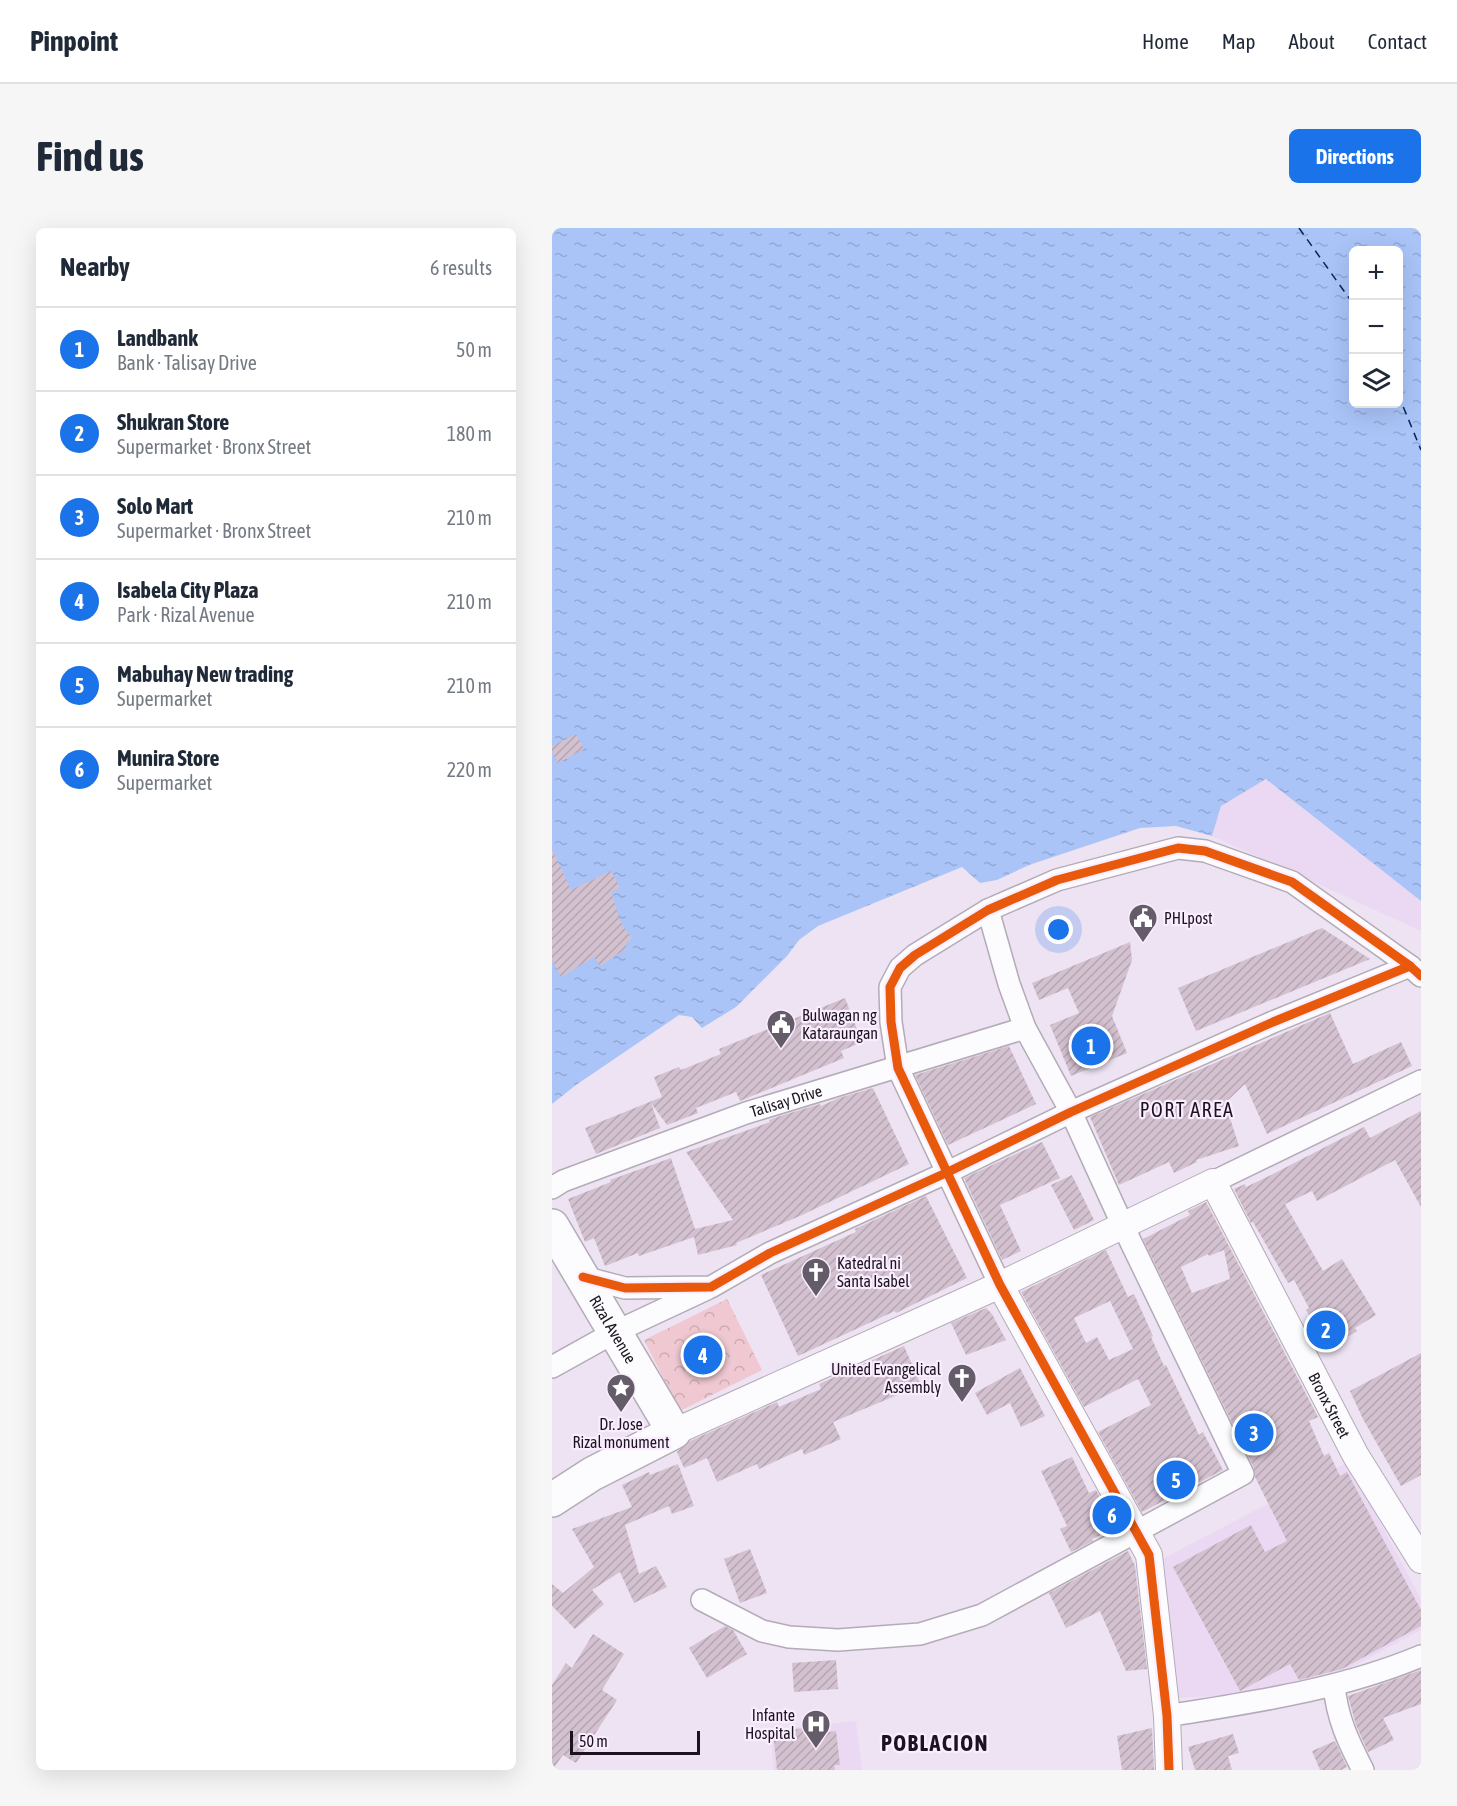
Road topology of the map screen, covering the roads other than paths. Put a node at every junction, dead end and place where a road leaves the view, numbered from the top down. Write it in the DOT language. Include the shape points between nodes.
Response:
graph roads {
  1 [pos="988,910"];
  2 [pos="1416,971"];
  3 [pos="1025,1028"];
  4 [pos="898,1068"];
  5 [pos="1421,1081"];
  6 [pos="1071,1112"];
  7 [pos="948,1172"];
  8 [pos="1213,1182"];
  9 [pos="552,1188"];
  10 [pos="552,1226"];
  11 [pos="1123,1226"];
  12 [pos="583,1277"];
  13 [pos="1000,1285"];
  14 [pos="711,1287"];
  15 [pos="615,1332"];
  16 [pos="552,1367"];
  17 [pos="674,1432"];
  18 [pos="552,1500"];
  19 [pos="1137,1532"];
  20 [pos="1421,1560"];
  21 [pos="702,1600"];
  22 [pos="1421,1656"];
  23 [pos="1334,1685"];
  24 [pos="1167,1716"];
  25 [pos="1169,1770"];
  26 [pos="1363,1770"];
  1 -- 2 [label="street" via="1057,880 1178,848 1205,851 1292,882"];
  1 -- 3 [label="street"];
  1 -- 4 [label="street" via="900,968 890,987"];
  2 -- 6 [label="street" via="1273,1022"];
  3 -- 4 [label="street, Talisay Drive"];
  3 -- 6 [label="street"];
  4 -- 7 [label="street"];
  4 -- 9 [label="street, Talisay Drive" via="746,1113"];
  5 -- 8 [label="street"];
  6 -- 7 [label="street"];
  6 -- 11 [label="street"];
  7 -- 13 [label="street"];
  7 -- 14 [label="street" via="770,1253"];
  8 -- 11 [label="street"];
  8 -- 20 [label="street, Bronx Street" via="1356,1456"];
  10 -- 12 [label="main road, Rizal Avenue"];
  11 -- 13 [label="street"];
  11 -- 19 [label="street" via="1243,1473"];
  12 -- 14 [label="street" via="625,1288"];
  12 -- 15 [label="main road, Rizal Avenue"];
  13 -- 17 [label="street"];
  13 -- 19 [label="street"];
  14 -- 15 [label="street"];
  15 -- 16 [label="street"];
  15 -- 17 [label="main road, Rizal Avenue"];
  17 -- 18 [label="main road" via="592,1474"];
  19 -- 21 [label="street" via="982,1615 920,1634 838,1640 789,1637 762,1631"];
  19 -- 24 [label="street" via="1149,1555"];
  22 -- 23 [label="street" via="1389,1670"];
  23 -- 24 [label="street"];
  23 -- 26 [label="street" via="1341,1722"];
  24 -- 25 [label="street"];
}
